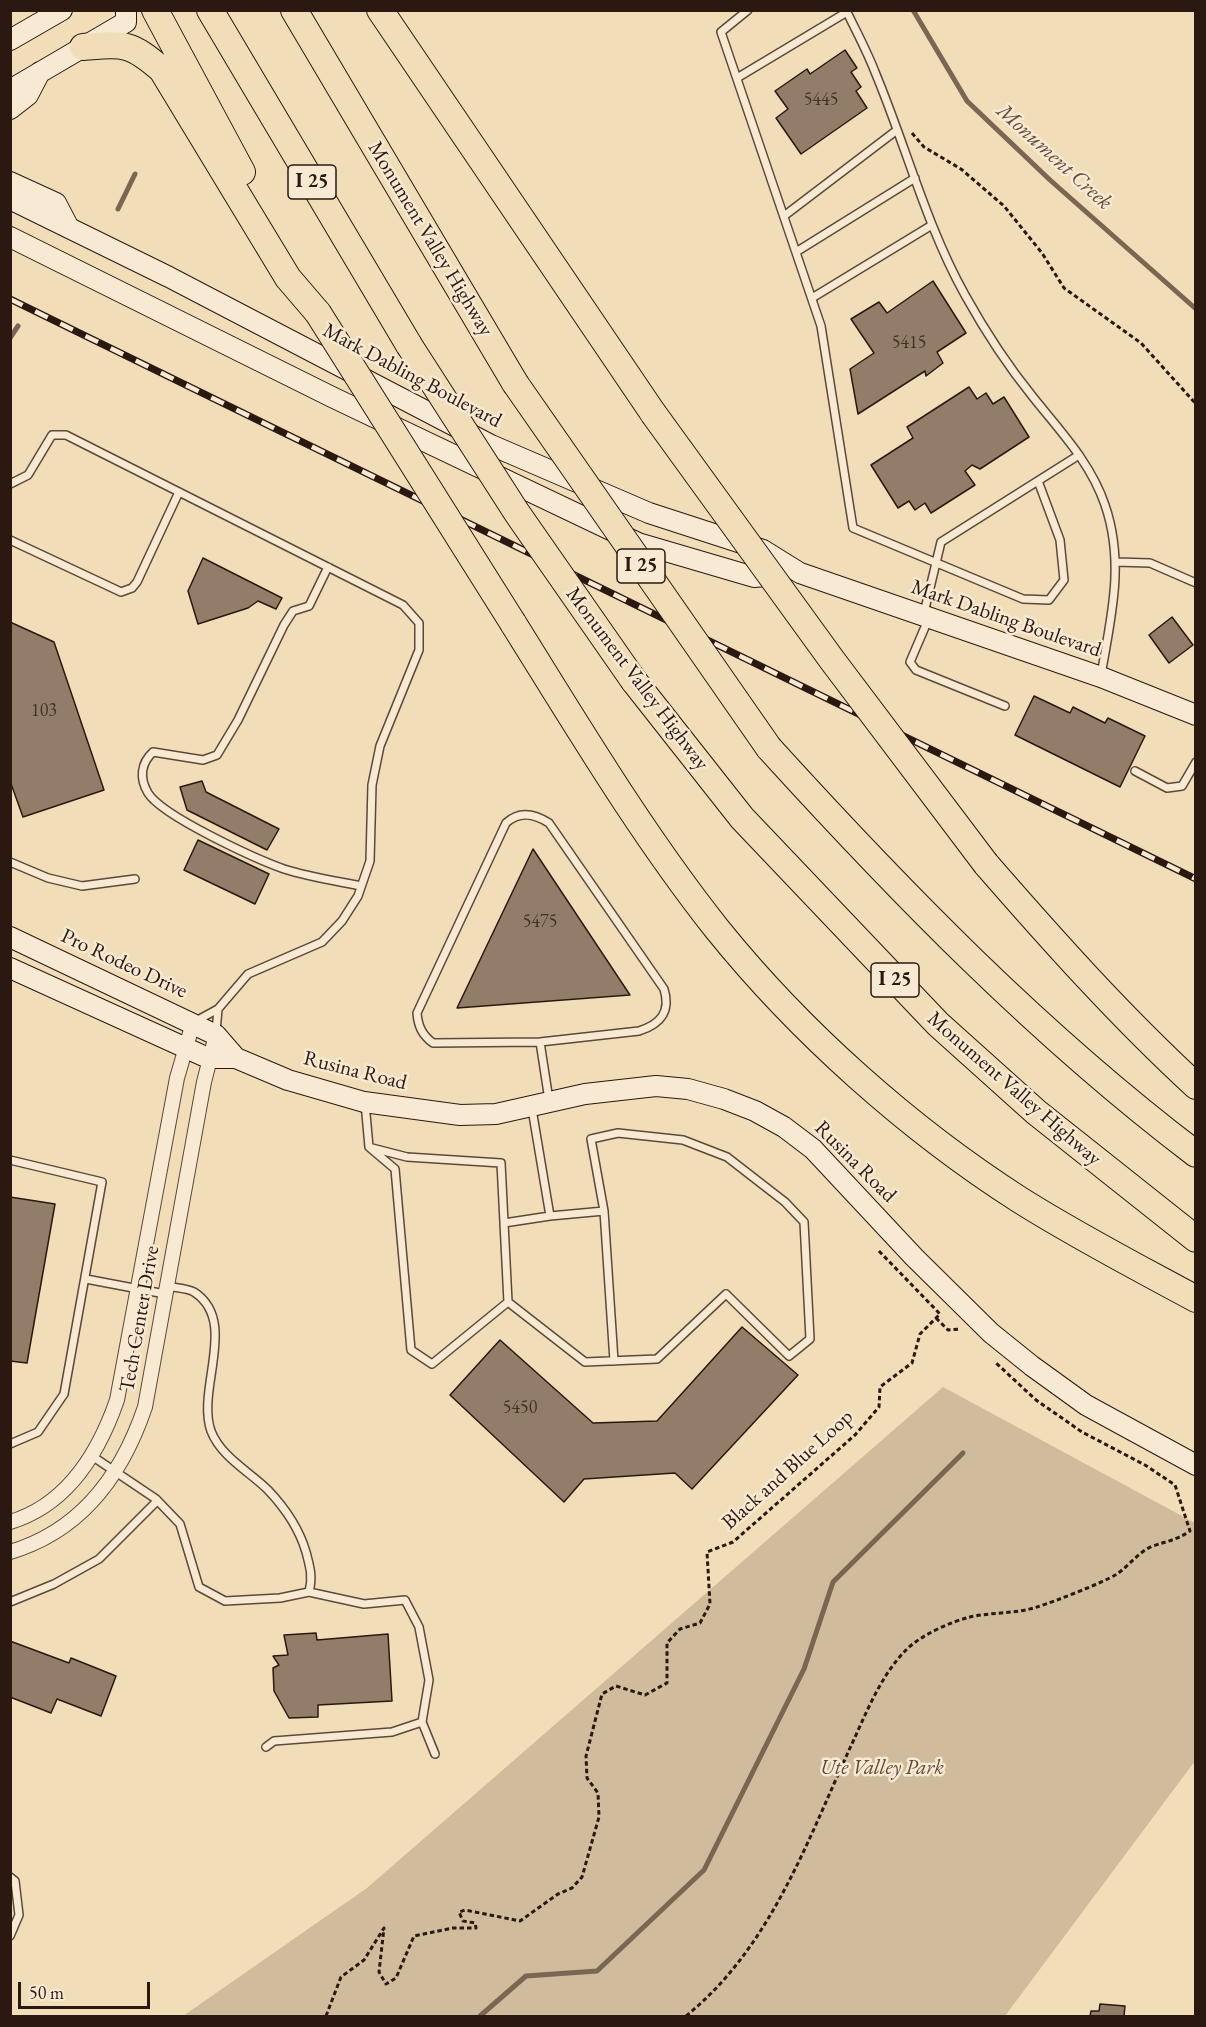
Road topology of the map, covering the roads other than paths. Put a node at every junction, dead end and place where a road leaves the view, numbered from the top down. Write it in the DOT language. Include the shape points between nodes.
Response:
graph roads {
  1 [pos="62,10"];
  2 [pos="126,10"];
  3 [pos="155,10"];
  4 [pos="294,10"];
  5 [pos="380,10"];
  6 [pos="748,10"];
  7 [pos="846,11"];
  8 [pos="213,15"];
  9 [pos="10,40"];
  10 [pos="83,47"];
  11 [pos="40,72"];
  12 [pos="737,78"];
  13 [pos="10,90"];
  14 [pos="10,109"];
  15 [pos="897,130"];
  16 [pos="915,178"];
  17 [pos="10,182"];
  18 [pos="10,199"];
  19 [pos="784,216"];
  20 [pos="932,225"];
  21 [pos="68,226"];
  22 [pos="10,237"];
  23 [pos="796,252"];
  24 [pos="292,275"];
  25 [pos="812,297"];
  26 [pos="1079,455"];
  27 [pos="1038,481"];
  28 [pos="10,484"];
  29 [pos="179,492"];
  30 [pos="10,540"];
  31 [pos="936,561"];
  32 [pos="1116,562"];
  33 [pos="328,567"];
  34 [pos="800,573"];
  35 [pos="1196,583"];
  36 [pos="926,617"];
  37 [pos="1101,677"];
  38 [pos="1005,706"];
  39 [pos="1196,715"];
  40 [pos="1196,762"];
  41 [pos="1135,771"];
  42 [pos="10,862"];
  43 [pos="135,879"];
  44 [pos="361,886"];
  45 [pos="10,937"];
  46 [pos="10,969"];
  47 [pos="218,1009"];
  48 [pos="193,1023"];
  49 [pos="216,1035"];
  50 [pos="540,1042"];
  51 [pos="184,1048"];
  52 [pos="236,1058"];
  53 [pos="208,1059"];
  54 [pos="1196,1086"];
  55 [pos="364,1102"];
  56 [pos="540,1104"];
  57 [pos="369,1148"];
  58 [pos="1196,1154"];
  59 [pos="10,1160"];
  60 [pos="604,1211"];
  61 [pos="550,1216"];
  62 [pos="504,1223"];
  63 [pos="1196,1239"];
  64 [pos="86,1279"];
  65 [pos="138,1289"];
  66 [pos="166,1290"];
  67 [pos="1196,1299"];
  68 [pos="508,1302"];
  69 [pos="614,1360"];
  70 [pos="10,1444"];
  71 [pos="92,1456"];
  72 [pos="1196,1465"];
  73 [pos="116,1471"];
  74 [pos="157,1501"];
  75 [pos="10,1522"];
  76 [pos="10,1552"];
  77 [pos="309,1592"];
  78 [pos="10,1602"];
  79 [pos="422,1722"];
  80 [pos="266,1747"];
  81 [pos="435,1755"];
  82 [pos="10,1877"];
  83 [pos="10,1935"];
  1 -- 9 [label="street"];
  2 -- 10 [label="street" via="126,22"];
  3 -- 24 [label="highway"];
  4 -- 58 [label="highway, Monument Valley Highway / I 25, bridge" via="515,383 769,748 954,942 1068,1050"];
  5 -- 54 [label="highway, bridge" via="653,413 986,864 1050,938"];
  6 -- 12 [label="lane" via="721,32"];
  7 -- 12 [label="lane"];
  7 -- 15 [label="lane"];
  8 -- 63 [label="highway, Monument Valley Highway / I 25, bridge" via="408,345 518,513 634,681 742,818 938,1024 1036,1112"];
  10 -- 11 [label="street"];
  10 -- 24 [label="highway" via="124,44 162,70"];
  11 -- 13 [label="street"];
  11 -- 14 [label="street" via="28,95"];
  12 -- 19 [label="lane"];
  15 -- 16 [label="lane"];
  15 -- 19 [label="lane"];
  16 -- 20 [label="lane"];
  16 -- 23 [label="lane"];
  17 -- 21 [label="street" via="56,203"];
  18 -- 21 [label="street, Mark Dabling Boulevard"];
  19 -- 23 [label="lane"];
  20 -- 25 [label="lane"];
  20 -- 26 [label="lane" via="983,327"];
  21 -- 34 [label="street, Mark Dabling Boulevard" via="491,445 649,513 763,550"];
  22 -- 34 [label="street, Mark Dabling Boulevard" via="332,398 638,543 754,577"];
  23 -- 25 [label="lane"];
  24 -- 67 [label="highway, bridge" via="645,832 711,921 848,1067 935,1140 1020,1200"];
  25 -- 31 [label="lane" via="821,326 853,528"];
  26 -- 27 [label="lane"];
  26 -- 32 [label="lane" via="1095,479 1105,505 1114,535"];
  27 -- 31 [label="lane" via="940,542"];
  27 -- 31 [label="lane" via="1060,540 1064,580 1049,600 1023,599"];
  28 -- 29 [label="lane" via="28,475 52,435 66,435"];
  29 -- 30 [label="lane" via="136,582 121,592"];
  29 -- 33 [label="lane"];
  31 -- 36 [label="lane"];
  32 -- 35 [label="lane" via="1149,563"];
  32 -- 37 [label="lane"];
  33 -- 44 [label="lane" via="403,605 419,623 418,650 380,746 372,785 369,861"];
  33 -- 44 [label="lane" via="309,606 294,611 284,625 217,755 203,760 153,752 144,759 141,771 148,793 181,819 287,870"];
  34 -- 36 [label="street, Mark Dabling Boulevard"];
  36 -- 37 [label="street, Mark Dabling Boulevard"];
  36 -- 38 [label="lane" via="910,662 916,670"];
  37 -- 39 [label="street, Mark Dabling Boulevard"];
  40 -- 41 [label="lane" via="1182,786 1167,788"];
  42 -- 43 [label="lane" via="48,878 82,886"];
  44 -- 47 [label="lane" via="342,921 322,942 248,974"];
  45 -- 48 [label="street, Pro Rodeo Drive"];
  46 -- 51 [label="street"];
  47 -- 48 [label="lane"];
  47 -- 49 [label="lane"];
  48 -- 49 [label="street, Pro Rodeo Drive"];
  48 -- 51 [label="street, Tech Center Drive"];
  49 -- 52 [label="street, Rusina Road"];
  49 -- 53 [label="street, Tech Center Drive"];
  50 -- 50 [label="lane" via="433,1043 417,1022 417,1013 506,823 523,814 536,815 549,823 664,989 668,1002 667,1011 653,1027"];
  50 -- 56 [label="lane"];
  51 -- 53 [label="street"];
  51 -- 65 [label="street, Tech Center Drive"];
  52 -- 53 [label="street, Rusina Road"];
  52 -- 55 [label="street, Rusina Road" via="288,1080"];
  53 -- 66 [label="street, Tech Center Drive"];
  55 -- 56 [label="street, Rusina Road" via="460,1115 496,1114"];
  55 -- 57 [label="lane"];
  56 -- 61 [label="lane"];
  56 -- 72 [label="street, Rusina Road" via="618,1088 688,1089 724,1099 784,1127 839,1174 914,1257 991,1333 1086,1404"];
  57 -- 62 [label="lane" via="407,1157 501,1163"];
  57 -- 68 [label="lane" via="395,1169 411,1350 432,1364"];
  59 -- 64 [label="lane" via="102,1182"];
  60 -- 61 [label="lane"];
  60 -- 69 [label="lane"];
  60 -- 69 [label="lane" via="591,1139 618,1133 683,1140 727,1157 785,1202 804,1222 810,1339 789,1356 726,1294 657,1359"];
  61 -- 62 [label="lane"];
  62 -- 68 [label="lane"];
  64 -- 65 [label="lane"];
  64 -- 70 [label="lane" via="64,1395 38,1432"];
  65 -- 66 [label="lane"];
  65 -- 71 [label="street, Tech Center Drive" via="117,1400"];
  66 -- 73 [label="street, Tech Center Drive" via="145,1407 134,1439"];
  66 -- 77 [label="lane" via="193,1291 207,1305 215,1325 208,1405 212,1433 237,1464 268,1490 298,1528 313,1578"];
  68 -- 69 [label="lane" via="585,1362"];
  71 -- 73 [label="lane"];
  71 -- 75 [label="street, Tech Center Drive" via="71,1484 48,1503"];
  73 -- 74 [label="lane"];
  73 -- 76 [label="street, Tech Center Drive" via="92,1504 64,1527"];
  74 -- 77 [label="lane" via="180,1524 200,1587 225,1601"];
  74 -- 78 [label="lane" via="99,1559"];
  77 -- 79 [label="lane" via="364,1604 405,1600 419,1627 429,1680"];
  79 -- 80 [label="lane" via="392,1732 273,1741"];
  79 -- 81 [label="lane"];
  82 -- 83 [label="lane" via="15,1881 19,1915"];
}
